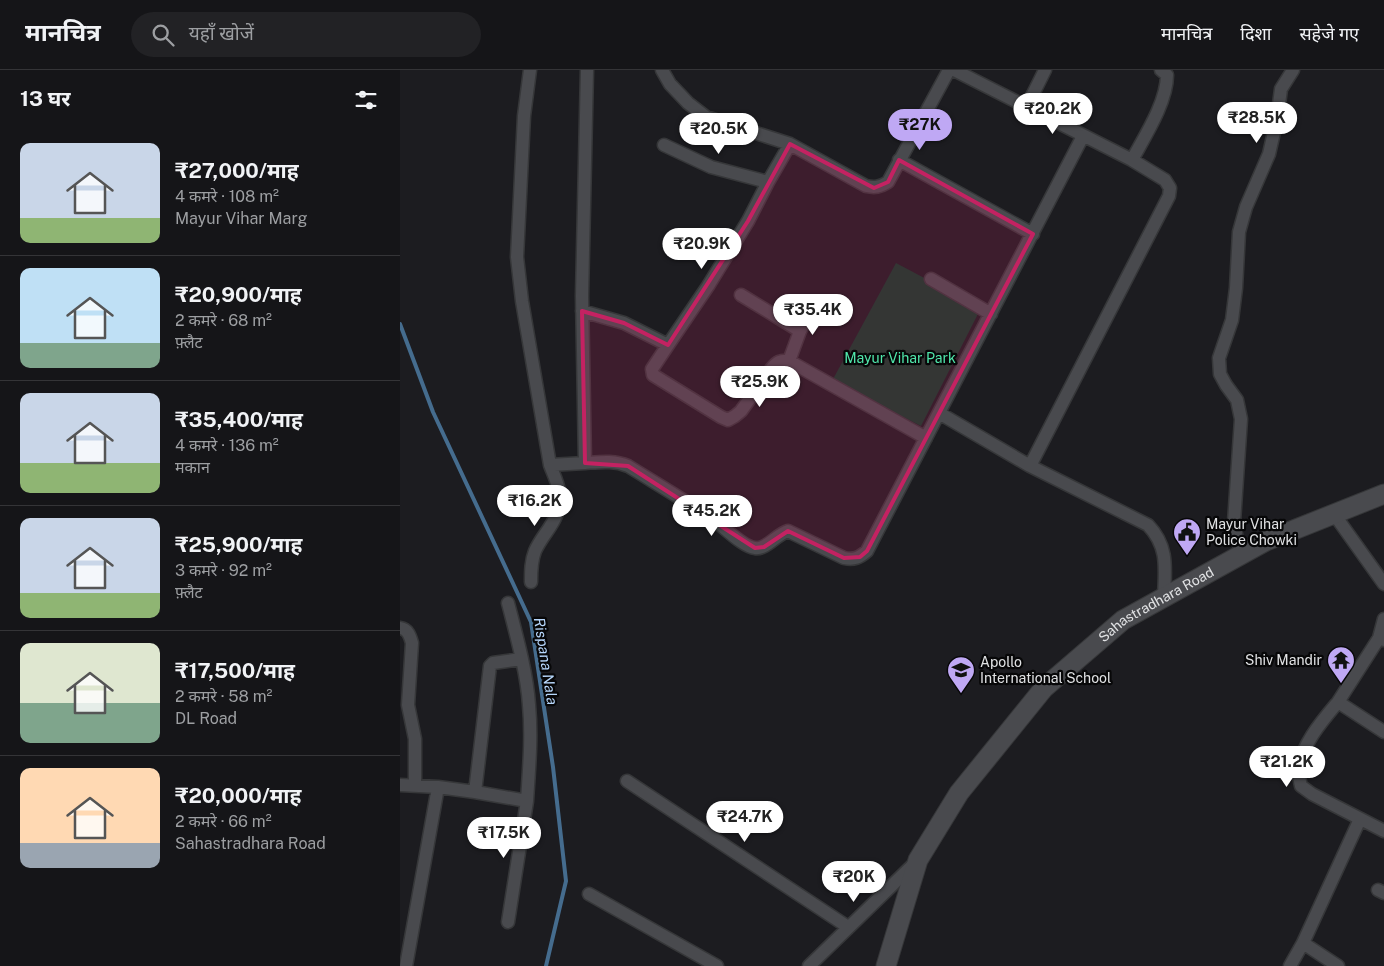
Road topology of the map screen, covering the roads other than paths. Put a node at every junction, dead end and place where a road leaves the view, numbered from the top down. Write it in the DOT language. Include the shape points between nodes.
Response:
graph roads {
  1 [pos="530,70"];
  2 [pos="587,70"];
  3 [pos="662,70"];
  4 [pos="950,70"];
  5 [pos="954,70"];
  6 [pos="1045,70"];
  7 [pos="1161,70"];
  8 [pos="1293,70"];
  9 [pos="1027,106"];
  10 [pos="1083,136"];
  11 [pos="790,144"];
  12 [pos="664,145"];
  13 [pos="899,160"];
  14 [pos="1132,160"];
  15 [pos="768,182"];
  16 [pos="1033,234"];
  17 [pos="931,279"];
  18 [pos="741,295"];
  19 [pos="816,302"];
  20 [pos="582,311"];
  21 [pos="991,314"];
  22 [pos="800,331"];
  23 [pos="668,345"];
  24 [pos="789,361"];
  25 [pos="939,413"];
  26 [pos="926,438"];
  27 [pos="584,463"];
  28 [pos="550,466"];
  29 [pos="1030,466"];
  30 [pos="1384,494"];
  31 [pos="1334,514"];
  32 [pos="1243,554"];
  33 [pos="531,582"];
  34 [pos="1384,584"];
  35 [pos="1164,597"];
  36 [pos="508,604"];
  37 [pos="1384,619"];
  38 [pos="400,628"];
  39 [pos="1382,639"];
  40 [pos="521,660"];
  41 [pos="1338,702"];
  42 [pos="1384,732"];
  43 [pos="626,781"];
  44 [pos="400,785"];
  45 [pos="415,785"];
  46 [pos="438,787"];
  47 [pos="475,792"];
  48 [pos="527,801"];
  49 [pos="1360,819"];
  50 [pos="1384,831"];
  51 [pos="918,860"];
  52 [pos="589,894"];
  53 [pos="508,922"];
  54 [pos="848,927"];
  55 [pos="1303,944"];
  56 [pos="406,966"];
  57 [pos="717,966"];
  58 [pos="809,966"];
  59 [pos="886,966"];
  60 [pos="1290,966"];
  61 [pos="1338,966"];
  1 -- 28 [label="street" via="524,116 517,257"];
  2 -- 20 [label="street"];
  3 -- 11 [label="street" via="670,84 706,117"];
  4 -- 13 [label="street"];
  5 -- 9 [label="street"];
  6 -- 9 [label="street"];
  7 -- 14 [label="street" via="1167,75 1167,85"];
  8 -- 32 [label="street" via="1281,88 1269,154 1239,232 1232,320 1219,358 1220,374 1237,400 1242,419 1234,522"];
  9 -- 10 [label="street"];
  10 -- 14 [label="street"];
  10 -- 16 [label="street"];
  11 -- 13 [label="street" via="874,188 888,182"];
  11 -- 15 [label="street"];
  12 -- 15 [label="street" via="712,167"];
  13 -- 16 [label="street"];
  14 -- 29 [label="street" via="1165,180 1170,188 1169,196"];
  15 -- 23 [label="street" via="748,221"];
  16 -- 21 [label="street"];
  17 -- 21 [label="street"];
  18 -- 22 [label="street"];
  19 -- 22 [label="street"];
  20 -- 23 [label="street" via="624,323"];
  20 -- 27 [label="street"];
  21 -- 25 [label="street"];
  22 -- 24 [label="street"];
  23 -- 24 [label="street" via="652,368 653,375 728,420 741,411 780,360"];
  24 -- 26 [label="street"];
  25 -- 26 [label="street"];
  25 -- 29 [label="street"];
  26 -- 27 [label="street" via="867,551 854,560 788,531 764,547 754,548 628,466 607,462"];
  27 -- 28 [label="street"];
  28 -- 33 [label="street" via="559,490 558,510 535,550 530,566"];
  29 -- 35 [label="street" via="1148,526 1162,545"];
  30 -- 31 [label="main road, Sahastradhara Road"];
  31 -- 32 [label="main road, Sahastradhara Road" via="1266,541"];
  31 -- 34 [label="street"];
  32 -- 35 [label="main road, Sahastradhara Road"];
  35 -- 51 [label="main road, Sahastradhara Road" via="1123,620 1044,688 959,793"];
  36 -- 40 [label="street"];
  37 -- 39 [label="street"];
  38 -- 45 [label="street" via="409,634 412,643 408,705 415,739"];
  39 -- 41 [label="street"];
  40 -- 47 [label="street" via="490,666"];
  40 -- 48 [label="street" via="529,704"];
  41 -- 42 [label="street"];
  41 -- 49 [label="street" via="1302,755 1298,771 1301,786"];
  43 -- 54 [label="street"];
  44 -- 45 [label="street"];
  45 -- 46 [label="street"];
  46 -- 47 [label="street"];
  46 -- 56 [label="street"];
  47 -- 48 [label="street"];
  48 -- 53 [label="street"];
  49 -- 50 [label="street"];
  49 -- 55 [label="street"];
  51 -- 54 [label="street"];
  51 -- 59 [label="main road, Sahastradhara Road"];
  52 -- 57 [label="street"];
  54 -- 58 [label="street"];
  55 -- 60 [label="street"];
  55 -- 61 [label="street"];
}
